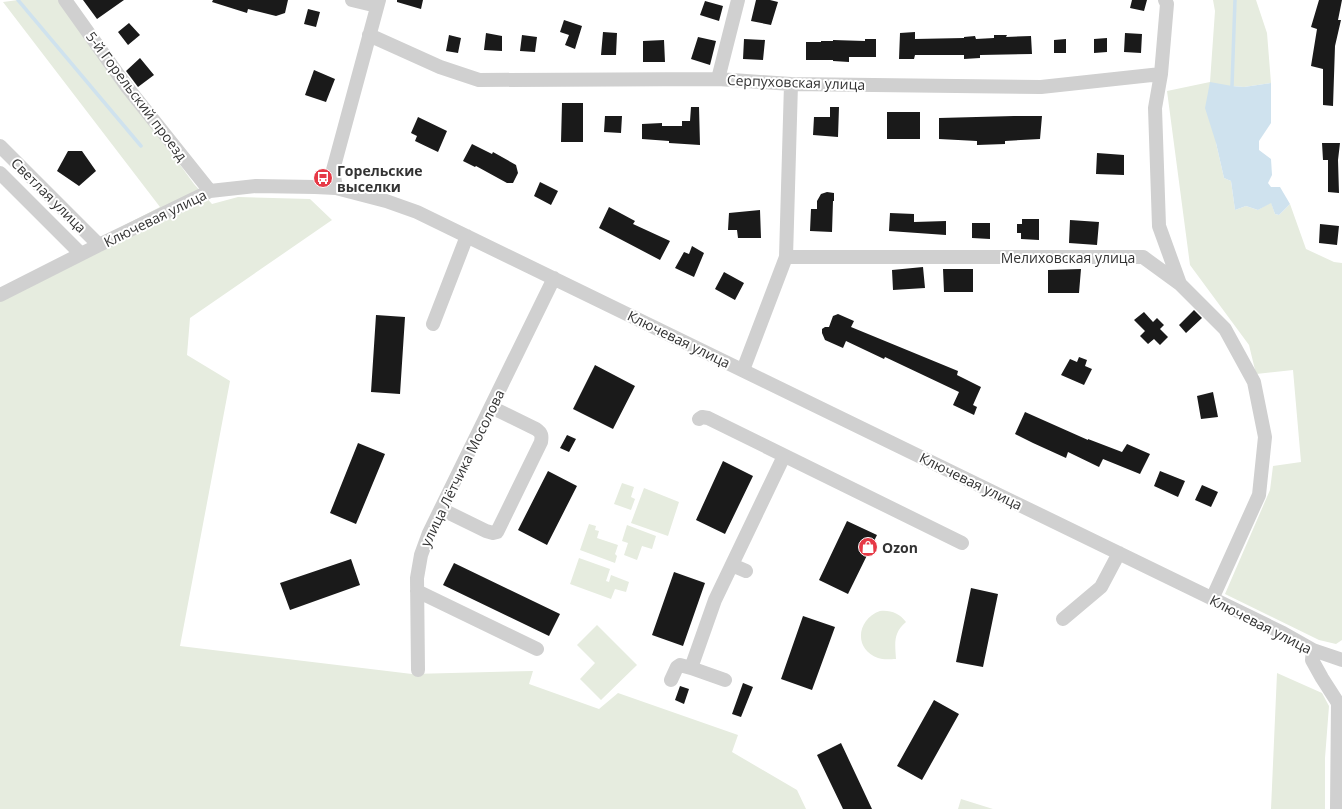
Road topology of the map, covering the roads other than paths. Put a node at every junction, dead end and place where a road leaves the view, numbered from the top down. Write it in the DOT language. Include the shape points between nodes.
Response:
graph roads {
  1 [pos="65,0"];
  2 [pos="352,0"];
  3 [pos="738,0"];
  4 [pos="1166,2"];
  5 [pos="378,3"];
  6 [pos="370,35"];
  7 [pos="1161,74"];
  8 [pos="718,79"];
  9 [pos="791,84"];
  10 [pos="0,146"];
  11 [pos="0,172"];
  12 [pos="336,188"];
  13 [pos="210,191"];
  14 [pos="467,236"];
  15 [pos="99,245"];
  16 [pos="80,254"];
  17 [pos="786,257"];
  18 [pos="554,278"];
  19 [pos="1180,284"];
  20 [pos="0,295"];
  21 [pos="433,324"];
  22 [pos="743,370"];
  23 [pos="491,407"];
  24 [pos="699,419"];
  25 [pos="784,456"];
  26 [pos="441,509"];
  27 [pos="962,543"];
  28 [pos="1119,553"];
  29 [pos="732,565"];
  30 [pos="746,570"];
  31 [pos="417,590"];
  32 [pos="1212,599"];
  33 [pos="1062,619"];
  34 [pos="537,649"];
  35 [pos="1313,650"];
  36 [pos="1342,660"];
  37 [pos="691,668"];
  38 [pos="418,670"];
  39 [pos="671,680"];
  40 [pos="725,680"];
  41 [pos="1337,809"];
  1 -- 13 [label="street, 5-й Горельский проезд" via="127,86"];
  2 -- 5 [label="street"];
  3 -- 8 [label="street"];
  4 -- 7 [label="street"];
  5 -- 6 [label="street"];
  6 -- 8 [label="street, Серпуховская улица" via="440,67 479,80"];
  6 -- 12 [label="street" via="333,170"];
  7 -- 9 [label="street, Серпуховская улица" via="1041,87"];
  7 -- 19 [label="street" via="1155,108 1159,226"];
  8 -- 9 [label="street, Серпуховская улица"];
  9 -- 17 [label="street"];
  10 -- 15 [label="street, Светлая улица"];
  11 -- 16 [label="street, Светлая улица"];
  12 -- 13 [label="street, Ключевая улица" via="256,186"];
  12 -- 14 [label="street, Ключевая улица" via="418,212"];
  13 -- 15 [label="street, Ключевая улица"];
  14 -- 18 [label="street, Ключевая улица"];
  14 -- 21 [label="street"];
  15 -- 16 [label="street, Ключевая улица"];
  16 -- 20 [label="street, Ключевая улица"];
  17 -- 19 [label="street, Мелиховская улица" via="1143,257"];
  17 -- 22 [label="street"];
  18 -- 22 [label="street, Ключевая улица"];
  18 -- 23 [label="street, улица Лётчика Мосолова"];
  19 -- 32 [label="street, Мелиховская улица" via="1225,329 1254,382 1265,437 1259,495"];
  22 -- 28 [label="street, Ключевая улица"];
  23 -- 26 [label="street, улица Лётчика Мосолова"];
  23 -- 26 [label="street" via="536,429 542,437 499,528 493,533 486,531"];
  24 -- 25 [label="street" via="708,418"];
  25 -- 27 [label="street"];
  25 -- 29 [label="street"];
  26 -- 31 [label="street, улица Лётчика Мосолова" via="421,555"];
  28 -- 32 [label="street, Ключевая улица"];
  28 -- 33 [label="street" via="1101,588"];
  29 -- 30 [label="street"];
  29 -- 37 [label="street" via="715,600"];
  31 -- 34 [label="street"];
  31 -- 38 [label="street, улица Лётчика Мосолова"];
  32 -- 35 [label="street, Ключевая улица"];
  35 -- 36 [label="street, Ключевая улица"];
  35 -- 41 [label="street" via="1312,660 1338,703"];
  37 -- 39 [label="street" via="680,665"];
  37 -- 40 [label="street"];
}
